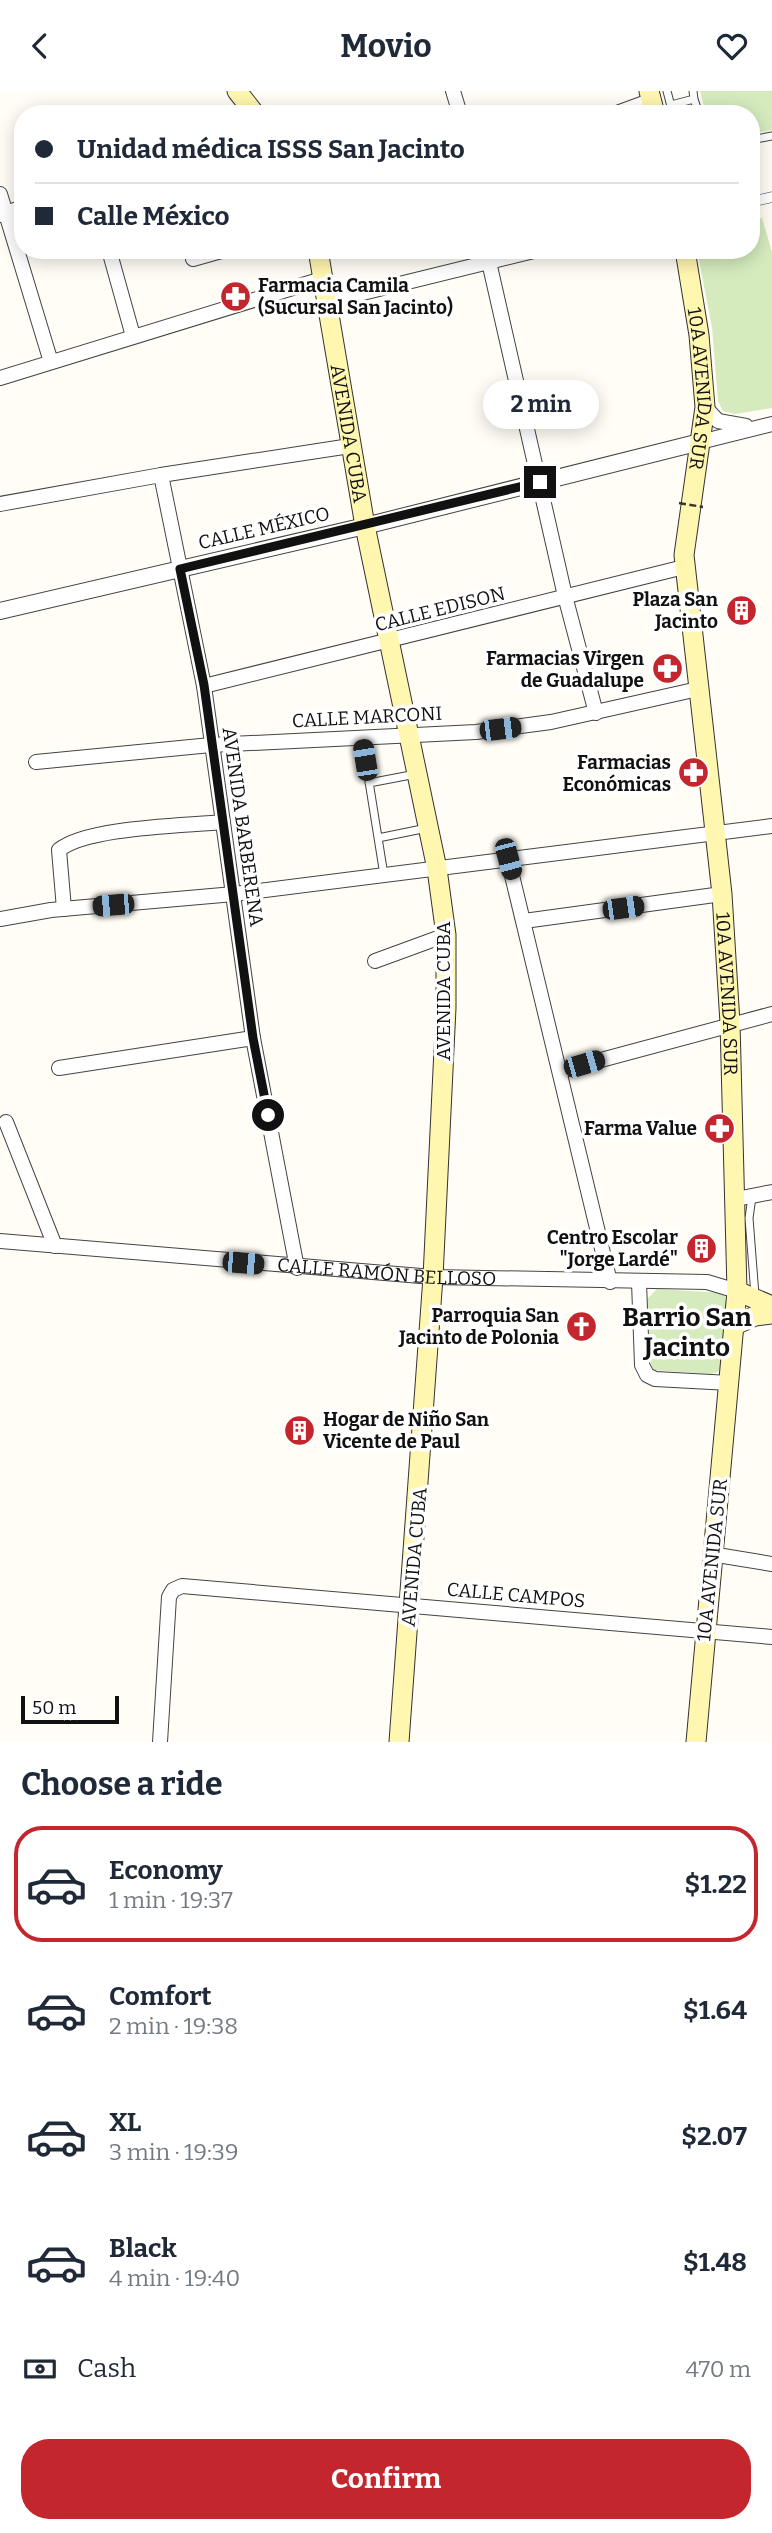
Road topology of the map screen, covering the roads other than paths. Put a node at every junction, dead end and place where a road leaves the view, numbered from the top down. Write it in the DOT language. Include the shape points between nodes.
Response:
graph roads {
  1 [pos="237,91"];
  2 [pos="693,95"];
  3 [pos="661,102"];
  4 [pos="248,105"];
  5 [pos="0,194"];
  6 [pos="3,214"];
  7 [pos="14,248"];
  8 [pos="18,259"];
  9 [pos="111,259"];
  10 [pos="319,259"];
  11 [pos="501,259"];
  12 [pos="686,259"];
  13 [pos="489,262"];
  14 [pos="322,279"];
  15 [pos="326,302"];
  16 [pos="132,336"];
  17 [pos="51,362"];
  18 [pos="0,378"];
  19 [pos="705,407"];
  20 [pos="765,426"];
  21 [pos="701,442"];
  22 [pos="350,446"];
  23 [pos="161,475"];
  24 [pos="540,482"];
  25 [pos="0,504"];
  26 [pos="365,526"];
  27 [pos="684,567"];
  28 [pos="180,569"];
  29 [pos="565,596"];
  30 [pos="0,611"];
  31 [pos="389,642"];
  32 [pos="204,685"];
  33 [pos="698,689"];
  34 [pos="596,713"];
  35 [pos="408,734"];
  36 [pos="361,737"];
  37 [pos="211,745"];
  38 [pos="36,762"];
  39 [pos="416,774"];
  40 [pos="369,783"];
  41 [pos="223,822"];
  42 [pos="772,825"];
  43 [pos="428,827"];
  44 [pos="715,832"];
  45 [pos="378,838"];
  46 [pos="508,859"];
  47 [pos="437,869"];
  48 [pos="384,875"];
  49 [pos="234,894"];
  50 [pos="722,894"];
  51 [pos="64,909"];
  52 [pos="0,919"];
  53 [pos="524,921"];
  54 [pos="446,935"];
  55 [pos="375,961"];
  56 [pos="772,1014"];
  57 [pos="730,1023"];
  58 [pos="253,1038"];
  59 [pos="59,1068"];
  60 [pos="560,1071"];
  61 [pos="6,1122"];
  62 [pos="772,1192"];
  63 [pos="744,1198"];
  64 [pos="0,1241"];
  65 [pos="55,1246"];
  66 [pos="297,1268"];
  67 [pos="433,1277"];
  68 [pos="610,1282"];
  69 [pos="639,1282"];
  70 [pos="737,1291"];
  71 [pos="764,1303"];
  72 [pos="772,1314"];
  73 [pos="734,1325"];
  74 [pos="730,1383"];
  75 [pos="711,1554"];
  76 [pos="772,1564"];
  77 [pos="410,1604"];
  78 [pos="704,1632"];
  79 [pos="772,1636"];
  80 [pos="160,1742"];
  81 [pos="399,1742"];
  82 [pos="696,1742"];
  1 -- 4 [label="main road"];
  2 -- 3 [label="lane"];
  5 -- 6 [label="street"];
  6 -- 7 [label="street"];
  8 -- 17 [label="street"];
  9 -- 16 [label="street"];
  10 -- 14 [label="main road, AVENIDA CUBA"];
  11 -- 13 [label="street"];
  12 -- 19 [label="main road, 10A AVENIDA SUR"];
  13 -- 15 [label="street"];
  13 -- 24 [label="street"];
  14 -- 15 [label="main road, AVENIDA CUBA"];
  14 -- 16 [label="street"];
  15 -- 22 [label="main road, AVENIDA CUBA"];
  16 -- 17 [label="street"];
  17 -- 18 [label="street"];
  19 -- 20 [label="street" via="718,421"];
  19 -- 21 [label="main road, 10A AVENIDA SUR"];
  20 -- 21 [label="street"];
  21 -- 24 [label="street, CALLE MÉXICO"];
  21 -- 27 [label="main road, 10A AVENIDA SUR"];
  22 -- 23 [label="street"];
  22 -- 26 [label="main road, AVENIDA CUBA"];
  23 -- 25 [label="street"];
  23 -- 28 [label="street, AVENIDA BARBERENA"];
  24 -- 26 [label="street, CALLE MÉXICO"];
  24 -- 29 [label="street"];
  26 -- 28 [label="street, CALLE MÉXICO"];
  26 -- 31 [label="main road, AVENIDA CUBA"];
  27 -- 29 [label="street, CALLE EDISON"];
  27 -- 33 [label="main road, 10A AVENIDA SUR"];
  28 -- 30 [label="street, CALLE MÉXICO"];
  28 -- 32 [label="street, AVENIDA BARBERENA"];
  29 -- 31 [label="street, CALLE EDISON"];
  29 -- 34 [label="street"];
  31 -- 32 [label="street, CALLE EDISON"];
  31 -- 35 [label="main road, AVENIDA CUBA"];
  32 -- 37 [label="street, AVENIDA BARBERENA"];
  33 -- 34 [label="street, CALLE MARCONI"];
  33 -- 44 [label="main road, 10A AVENIDA SUR"];
  34 -- 35 [label="street, CALLE MARCONI" via="475,732"];
  35 -- 36 [label="street, CALLE MARCONI"];
  35 -- 39 [label="main road, AVENIDA CUBA"];
  36 -- 37 [label="street, CALLE MARCONI"];
  36 -- 40 [label="lane"];
  37 -- 38 [label="street, CALLE MARCONI"];
  37 -- 41 [label="street, AVENIDA BARBERENA"];
  39 -- 40 [label="lane"];
  39 -- 43 [label="main road, AVENIDA CUBA"];
  40 -- 45 [label="lane"];
  41 -- 49 [label="street, AVENIDA BARBERENA"];
  41 -- 51 [label="street" via="90,835 68,842 59,850"];
  42 -- 44 [label="street"];
  43 -- 45 [label="lane"];
  43 -- 47 [label="main road, AVENIDA CUBA"];
  44 -- 46 [label="street"];
  44 -- 50 [label="main road, 10A AVENIDA SUR"];
  45 -- 48 [label="lane"];
  46 -- 47 [label="street"];
  46 -- 53 [label="street"];
  47 -- 48 [label="street"];
  47 -- 54 [label="main road, AVENIDA CUBA"];
  48 -- 49 [label="street"];
  49 -- 51 [label="street"];
  49 -- 58 [label="street, AVENIDA BARBERENA"];
  50 -- 53 [label="street"];
  50 -- 57 [label="main road, 10A AVENIDA SUR"];
  51 -- 52 [label="street"];
  53 -- 60 [label="street"];
  54 -- 55 [label="street"];
  54 -- 67 [label="main road, AVENIDA CUBA"];
  56 -- 57 [label="street"];
  57 -- 60 [label="street"];
  57 -- 63 [label="main road, 10A AVENIDA SUR"];
  58 -- 59 [label="street"];
  58 -- 66 [label="street, AVENIDA BARBERENA"];
  60 -- 68 [label="street"];
  61 -- 65 [label="street"];
  62 -- 63 [label="street"];
  63 -- 70 [label="main road, 10A AVENIDA SUR"];
  63 -- 71 [label="lane, 10A AVENIDA SUR"];
  64 -- 65 [label="street, CALLE RAMÓN BELLOSO"];
  65 -- 66 [label="street, CALLE RAMÓN BELLOSO"];
  66 -- 67 [label="street, CALLE RAMÓN BELLOSO"];
  67 -- 68 [label="street, CALLE RAMÓN BELLOSO"];
  67 -- 77 [label="main road, AVENIDA CUBA"];
  68 -- 69 [label="street, CALLE RAMÓN BELLOSO"];
  69 -- 70 [label="street, CALLE RAMÓN BELLOSO" via="706,1282"];
  69 -- 74 [label="street" via="642,1365 647,1375"];
  70 -- 71 [label="main road, CALLE RAMÓN BELLOSO"];
  70 -- 73 [label="main road, 10A AVENIDA SUR"];
  72 -- 73 [label="main road"];
  73 -- 74 [label="main road, 10A AVENIDA SUR"];
  74 -- 75 [label="main road, 10A AVENIDA SUR"];
  75 -- 76 [label="street"];
  75 -- 78 [label="main road, 10A AVENIDA SUR"];
  77 -- 78 [label="street, CALLE CAMPOS"];
  77 -- 80 [label="street, CALLE CAMPOS" via="182,1586 173,1590"];
  77 -- 81 [label="main road, AVENIDA CUBA"];
  78 -- 79 [label="street, CALLE CAMPOS"];
  78 -- 82 [label="main road, 10A AVENIDA SUR"];
}
